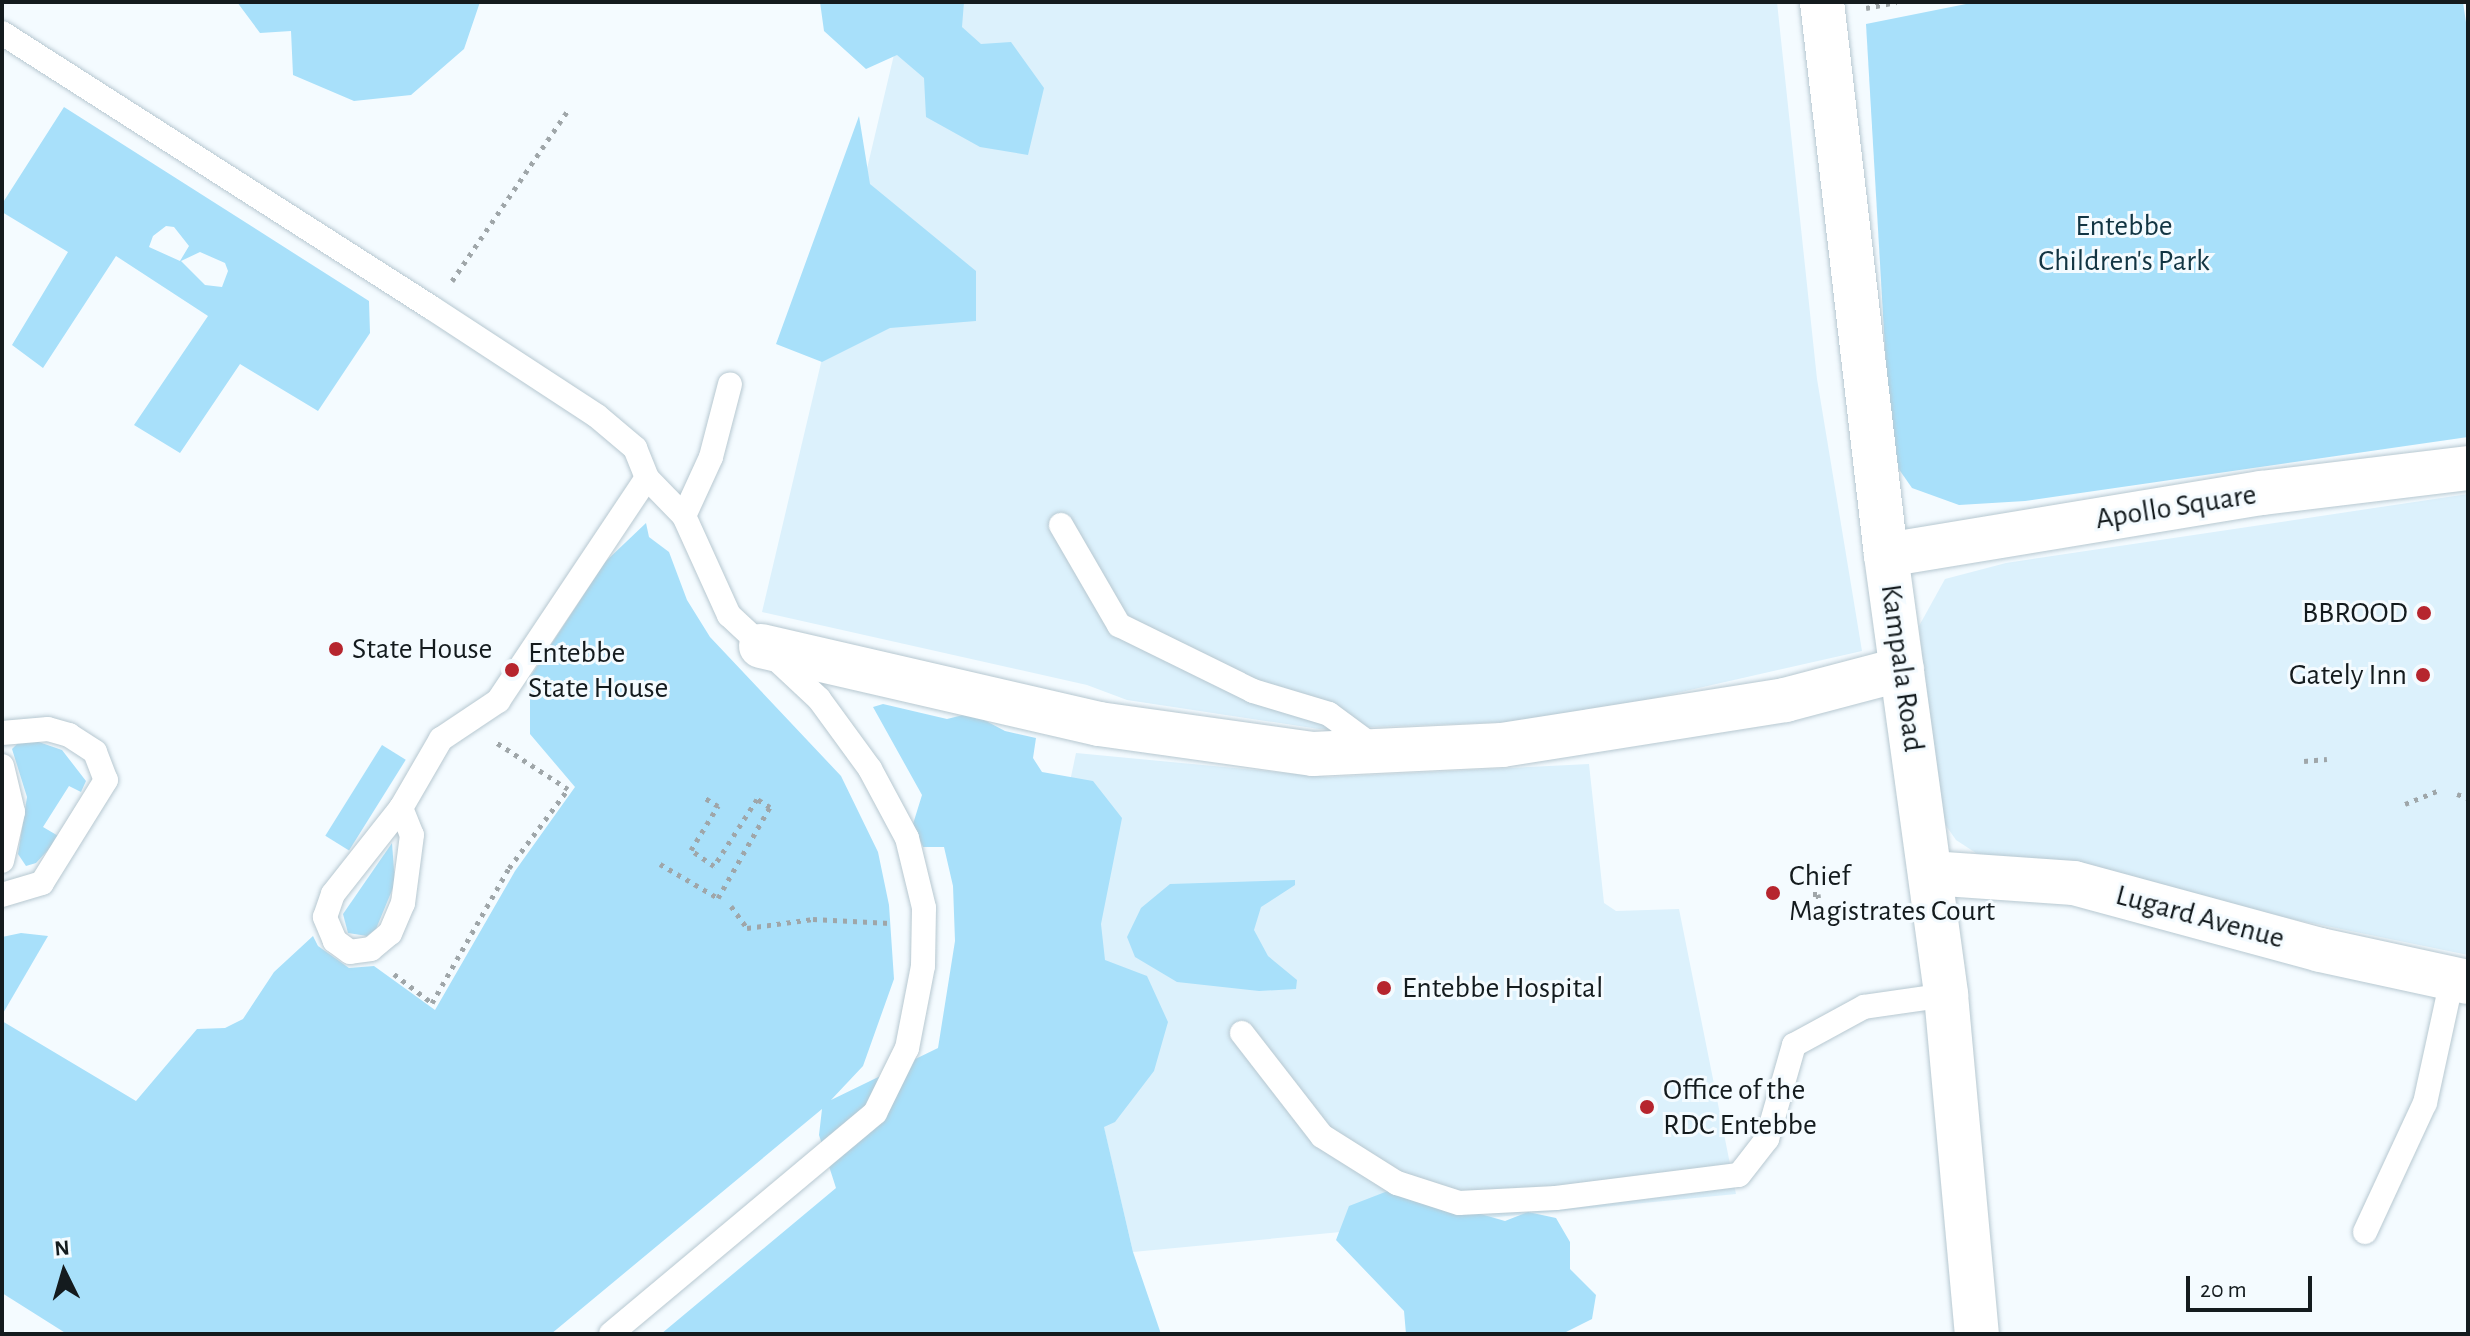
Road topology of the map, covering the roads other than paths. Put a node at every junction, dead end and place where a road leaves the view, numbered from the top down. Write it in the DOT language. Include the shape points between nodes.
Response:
graph roads {
  1 [pos="1822,2"];
  2 [pos="2,33"];
  3 [pos="730,384"];
  4 [pos="2468,468"];
  5 [pos="647,478"];
  6 [pos="684,516"];
  7 [pos="1061,525"];
  8 [pos="1886,555"];
  9 [pos="761,646"];
  10 [pos="1902,669"];
  11 [pos="2,733"];
  12 [pos="1383,754"];
  13 [pos="2,766"];
  14 [pos="401,808"];
  15 [pos="2,861"];
  16 [pos="1930,873"];
  17 [pos="2,895"];
  18 [pos="2460,980"];
  19 [pos="1946,995"];
  20 [pos="1242,1033"];
  21 [pos="2365,1232"];
  22 [pos="611,1334"];
  23 [pos="1977,1334"];
  1 -- 8 [label="street, Kampala Road"];
  2 -- 5 [label="lane" via="597,416 635,448"];
  3 -- 6 [label="lane" via="711,457"];
  4 -- 8 [label="street, Apollo Square" via="2262,493"];
  5 -- 6 [label="lane"];
  5 -- 14 [label="lane" via="498,701 441,739"];
  6 -- 9 [label="lane" via="729,615"];
  7 -- 12 [label="lane" via="1119,625 1253,691 1329,714"];
  8 -- 10 [label="street, Kampala Road"];
  9 -- 12 [label="street" via="1099,724 1313,754"];
  9 -- 22 [label="lane" via="819,699 870,769 907,838 924,924 923,966 907,1048 875,1113"];
  10 -- 12 [label="street" via="1785,700 1502,745"];
  10 -- 16 [label="street, Kampala Road"];
  11 -- 17 [label="lane" via="48,729 69,735 95,752 106,780 42,883"];
  13 -- 15 [label="lane" via="13,812"];
  14 -- 14 [label="lane" via="333,894 325,917 335,941 350,952 364,950 390,933 403,903 412,835"];
  16 -- 18 [label="street, Lugard Avenue" via="2074,883 2320,950"];
  16 -- 19 [label="street, Kampala Road"];
  18 -- 21 [label="lane" via="2425,1103"];
  19 -- 20 [label="lane" via="1864,1007 1794,1045 1767,1139 1739,1175 1542,1199 1459,1203 1397,1183 1322,1136"];
  19 -- 23 [label="street, Kampala Road"];
}
